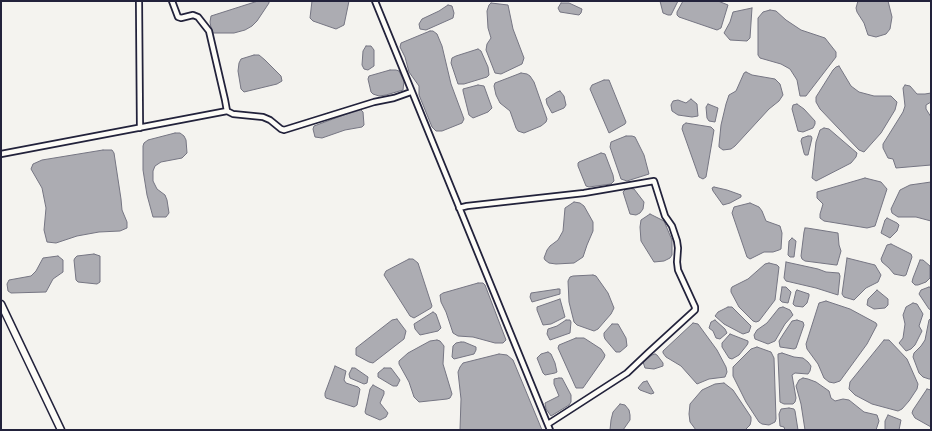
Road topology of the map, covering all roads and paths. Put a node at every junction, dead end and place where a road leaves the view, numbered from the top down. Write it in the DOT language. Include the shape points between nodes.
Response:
graph roads {
  1 [pos="139,1"];
  2 [pos="172,1"];
  3 [pos="375,1"];
  4 [pos="411,92"];
  5 [pos="227,111"];
  6 [pos="140,128"];
  7 [pos="1,154"];
  8 [pos="459,208"];
  9 [pos="1,304"];
  10 [pos="548,424"];
  11 [pos="60,430"];
  12 [pos="550,430"];
  1 -- 6 [label="street"];
  2 -- 5 [label="street" via="178,17 194,14 209,31"];
  3 -- 4 [label="street"];
  4 -- 5 [label="street" via="284,130 263,117"];
  4 -- 8 [label="street"];
  5 -- 6 [label="street"];
  6 -- 7 [label="street"];
  8 -- 10 [label="street"];
  8 -- 10 [label="street" via="584,193 654,181 665,216 677,241 678,270 695,310 627,373"];
  9 -- 11 [label="street"];
  10 -- 12 [label="street"];
}
